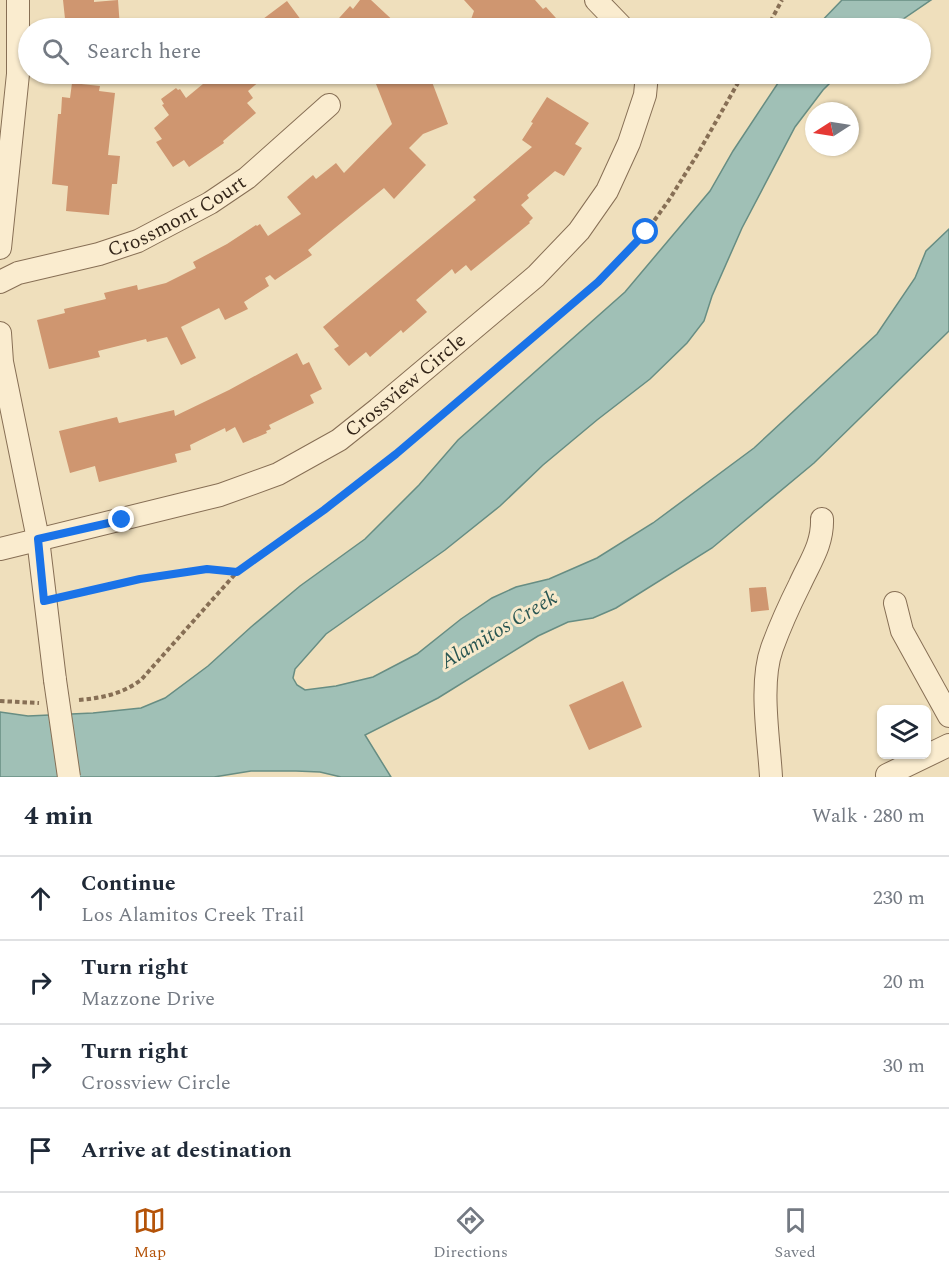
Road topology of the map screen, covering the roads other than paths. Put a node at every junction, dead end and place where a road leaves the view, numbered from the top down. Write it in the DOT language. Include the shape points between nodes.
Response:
graph roads {
  1 [pos="18,0"];
  2 [pos="596,0"];
  3 [pos="613,18"];
  4 [pos="646,84"];
  5 [pos="329,105"];
  6 [pos="0,248"];
  7 [pos="0,282"];
  8 [pos="0,333"];
  9 [pos="822,519"];
  10 [pos="38,539"];
  11 [pos="0,549"];
  12 [pos="895,603"];
  13 [pos="949,716"];
  14 [pos="949,745"];
  15 [pos="887,776"];
  16 [pos="69,777"];
  17 [pos="771,777"];
  1 -- 6 [label="street" via="18,74"];
  2 -- 3 [label="street"];
  4 -- 10 [label="street, Crossview Circle" via="628,143 607,191 579,231 536,276 339,440 278,474 220,495"];
  5 -- 7 [label="street, Crossmont Court" via="247,178 192,213 138,241 18,273"];
  8 -- 10 [label="street" via="2,362"];
  9 -- 17 [label="street" via="818,548 771,649 765,680"];
  10 -- 11 [label="street, Crossview Circle"];
  10 -- 16 [label="street, bridge"];
  12 -- 13 [label="street" via="902,631"];
  14 -- 15 [label="street"];
}
